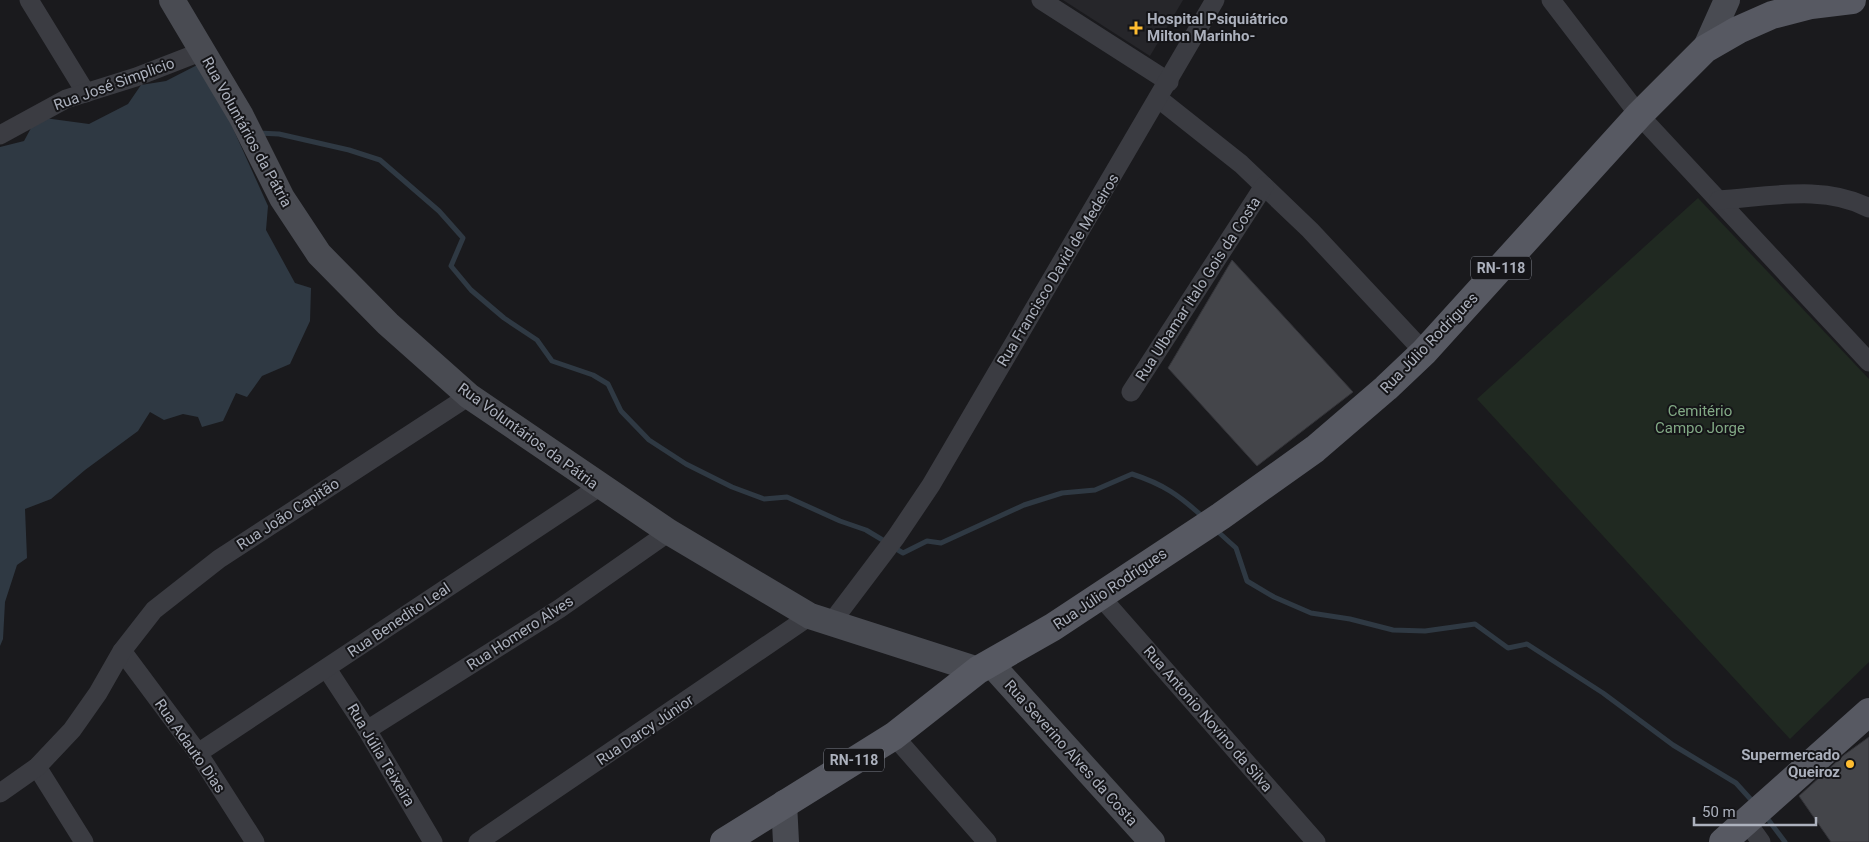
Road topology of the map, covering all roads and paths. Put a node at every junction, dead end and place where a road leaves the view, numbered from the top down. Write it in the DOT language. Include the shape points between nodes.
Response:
graph roads {
  1 [pos="29,0"];
  2 [pos="172,0"];
  3 [pos="1041,0"];
  4 [pos="1215,0"];
  5 [pos="1551,0"];
  6 [pos="1728,0"];
  7 [pos="1852,0"];
  8 [pos="1705,49"];
  9 [pos="203,51"];
  10 [pos="1168,82"];
  11 [pos="86,93"];
  12 [pos="1159,100"];
  13 [pos="1639,115"];
  14 [pos="0,135"];
  15 [pos="1264,186"];
  16 [pos="1718,200"];
  17 [pos="1869,208"];
  18 [pos="1424,352"];
  19 [pos="1869,362"];
  20 [pos="1131,392"];
  21 [pos="469,396"];
  22 [pos="599,486"];
  23 [pos="669,532"];
  24 [pos="1100,596"];
  25 [pos="821,620"];
  26 [pos="122,651"];
  27 [pos="984,667"];
  28 [pos="327,669"];
  29 [pos="1869,712"];
  30 [pos="367,730"];
  31 [pos="894,736"];
  32 [pos="198,753"];
  33 [pos="37,767"];
  34 [pos="0,793"];
  35 [pos="784,803"];
  36 [pos="1759,818"];
  37 [pos="84,842"];
  38 [pos="255,842"];
  39 [pos="433,842"];
  40 [pos="478,842"];
  41 [pos="724,842"];
  42 [pos="786,842"];
  43 [pos="987,842"];
  44 [pos="1152,842"];
  45 [pos="1316,842"];
  46 [pos="1723,842"];
  1 -- 11 [label="street"];
  2 -- 9 [label="street, Rua Voluntários da Pátria"];
  3 -- 10 [label="street"];
  4 -- 10 [label="street, Rua Francisco David de Medeiros"];
  5 -- 13 [label="street"];
  6 -- 8 [label="street"];
  7 -- 8 [label="main road, Rua Júlio Rodrigues / RN-118" via="1811,4 1772,15"];
  8 -- 13 [label="main road, Rua Júlio Rodrigues / RN-118"];
  9 -- 11 [label="street, Rua José Simplicio"];
  9 -- 21 [label="street, Rua Voluntários da Pátria" via="241,116 282,198 319,254 382,318"];
  10 -- 12 [label="street, Rua Francisco David de Medeiros"];
  11 -- 14 [label="street, Rua José Simplicio" via="49,106"];
  12 -- 15 [label="street" via="1242,164"];
  12 -- 25 [label="street, Rua Francisco David de Medeiros" via="931,486 882,556"];
  13 -- 16 [label="street"];
  13 -- 18 [label="main road, Rua Júlio Rodrigues / RN-118"];
  15 -- 18 [label="street" via="1310,230"];
  15 -- 20 [label="street, Rua Ulbamar Italo Gois da Costa"];
  16 -- 17 [label="street" via="1825,194 1852,199"];
  16 -- 19 [label="street"];
  18 -- 24 [label="main road, Rua Júlio Rodrigues / RN-118" via="1315,449"];
  21 -- 22 [label="street, Rua Voluntários da Pátria"];
  21 -- 26 [label="street, Rua João Capitão" via="219,559 154,610"];
  22 -- 23 [label="street, Rua Voluntários da Pátria"];
  22 -- 28 [label="street, Rua Benedito Leal"];
  23 -- 25 [label="street, Rua Voluntários da Pátria"];
  23 -- 30 [label="street, Rua Homero Alves" via="559,609"];
  24 -- 27 [label="main road, Rua Júlio Rodrigues / RN-118"];
  24 -- 45 [label="street, Rua Antonio Novino da Silva"];
  25 -- 27 [label="street, Rua Voluntários da Pátria"];
  25 -- 40 [label="street, Rua Darcy Júnior"];
  26 -- 32 [label="street, Rua Adauto Dias"];
  26 -- 33 [label="street, Rua João Capitão" via="72,730"];
  27 -- 31 [label="main road, RN-118"];
  27 -- 44 [label="street, Rua Severino Alves da Costa"];
  28 -- 30 [label="street, Rua Júlia Teixeira"];
  28 -- 32 [label="street, Rua Benedito Leal"];
  29 -- 36 [label="main road"];
  30 -- 39 [label="street, Rua Júlia Teixeira"];
  31 -- 35 [label="main road, RN-118"];
  31 -- 43 [label="street"];
  32 -- 38 [label="street, Rua Adauto Dias"];
  33 -- 34 [label="street, Rua João Capitão"];
  33 -- 37 [label="street"];
  35 -- 41 [label="main road, RN-118"];
  35 -- 42 [label="street"];
  36 -- 46 [label="main road"];
}
